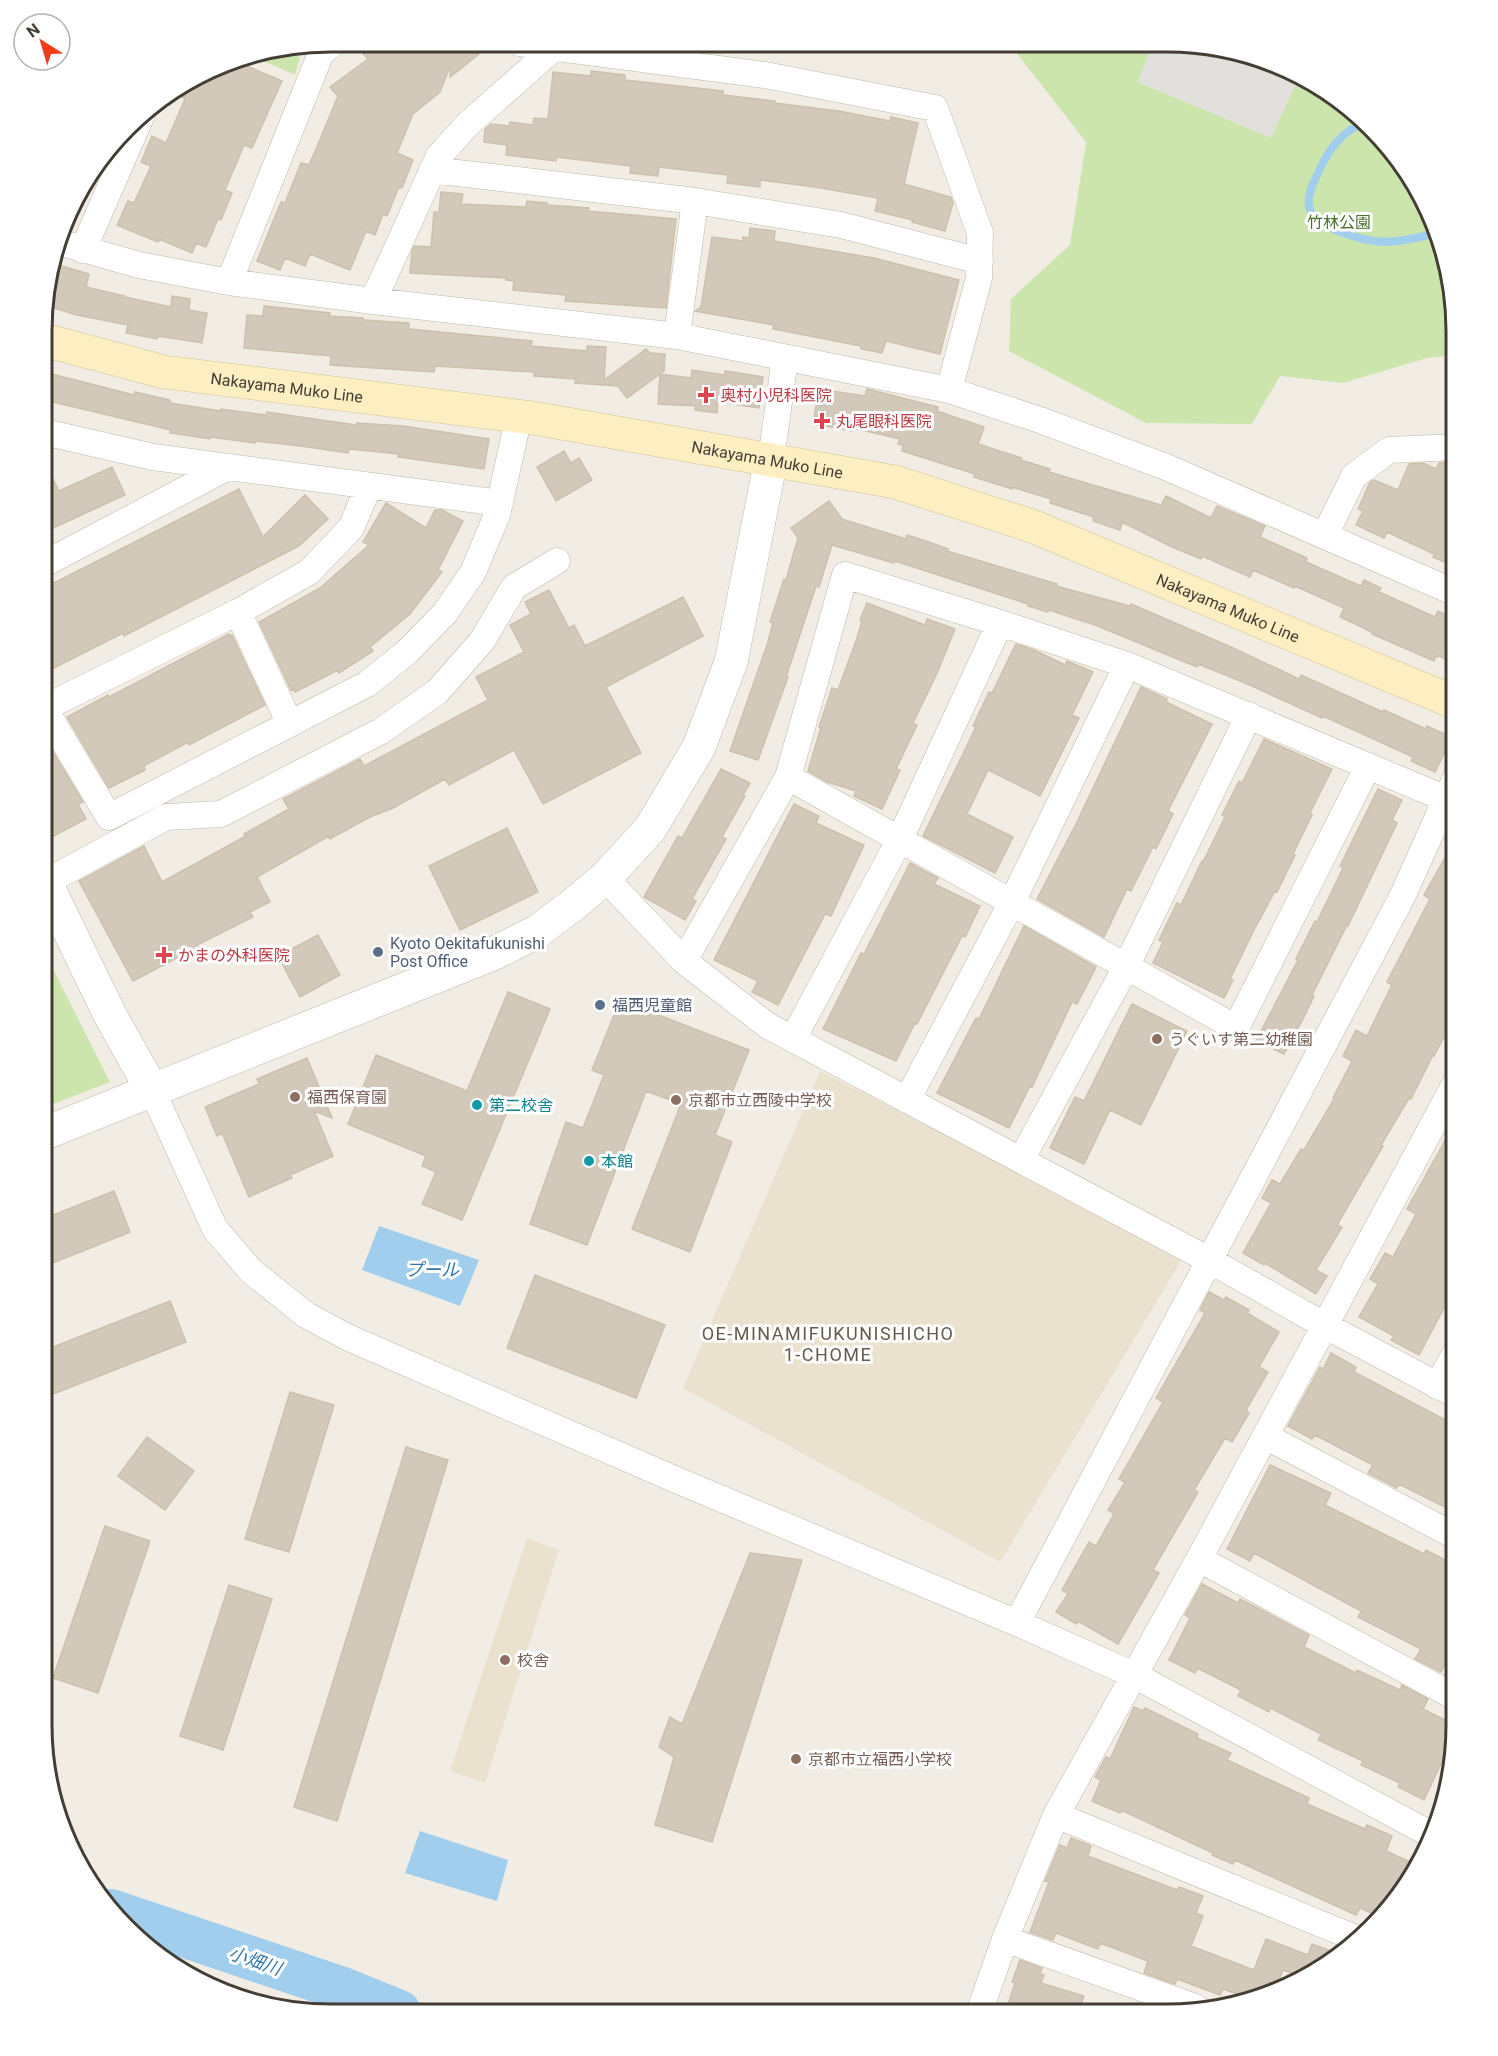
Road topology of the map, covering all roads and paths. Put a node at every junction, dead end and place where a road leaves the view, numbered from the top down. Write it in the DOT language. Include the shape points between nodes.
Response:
graph roads {
  1 [pos="549,52"];
  2 [pos="592,52"];
  3 [pos="321,53"];
  4 [pos="128,141"];
  5 [pos="432,170"];
  6 [pos="695,201"];
  7 [pos="72,246"];
  8 [pos="980,261"];
  9 [pos="229,282"];
  10 [pos="373,301"];
  11 [pos="677,336"];
  12 [pos="52,342"];
  13 [pos="785,358"];
  14 [pos="949,390"];
  15 [pos="519,416"];
  16 [pos="52,434"];
  17 [pos="1446,447"];
  18 [pos="771,460"];
  19 [pos="228,467"];
  20 [pos="369,486"];
  21 [pos="500,503"];
  22 [pos="1325,535"];
  23 [pos="52,560"];
  24 [pos="557,561"];
  25 [pos="1446,589"];
  26 [pos="238,612"];
  27 [pos="1000,623"];
  28 [pos="1127,665"];
  29 [pos="1446,700"];
  30 [pos="52,704"];
  31 [pos="1249,715"];
  32 [pos="52,721"];
  33 [pos="290,724"];
  34 [pos="1368,766"];
  35 [pos="788,777"];
  36 [pos="1446,791"];
  37 [pos="1446,807"];
  38 [pos="900,839"];
  39 [pos="52,875"];
  40 [pos="605,878"];
  41 [pos="52,894"];
  42 [pos="1012,902"];
  43 [pos="684,961"];
  44 [pos="1126,967"];
  45 [pos="793,1039"];
  46 [pos="152,1090"];
  47 [pos="908,1100"];
  48 [pos="1446,1100"];
  49 [pos="52,1130"];
  50 [pos="1021,1160"];
  51 [pos="1209,1260"];
  52 [pos="1324,1325"];
  53 [pos="1446,1391"];
  54 [pos="1265,1436"];
  55 [pos="1446,1531"];
  56 [pos="1199,1559"];
  57 [pos="1017,1623"];
  58 [pos="1134,1675"];
  59 [pos="1446,1692"];
  60 [pos="1056,1815"];
  61 [pos="1424,1831"];
  62 [pos="1349,1936"];
  63 [pos="1005,1939"];
  64 [pos="1184,2003"];
  65 [pos="982,2004"];
  1 -- 5 [label="street" via="468,124 439,156"];
  2 -- 8 [label="street" via="765,75 934,108 981,232"];
  3 -- 9 [label="street"];
  4 -- 7 [label="street"];
  5 -- 6 [label="street"];
  5 -- 10 [label="street"];
  6 -- 8 [label="street" via="841,225"];
  6 -- 11 [label="street"];
  7 -- 9 [label="street" via="138,265"];
  8 -- 14 [label="street"];
  9 -- 10 [label="street"];
  10 -- 11 [label="street"];
  11 -- 13 [label="street"];
  12 -- 15 [label="main road, Nakayama Muko Line" via="164,372"];
  13 -- 14 [label="street"];
  13 -- 18 [label="street"];
  14 -- 22 [label="street" via="1166,467"];
  15 -- 18 [label="main road, Nakayama Muko Line"];
  15 -- 21 [label="street"];
  16 -- 19 [label="street" via="153,457"];
  17 -- 22 [label="street" via="1389,450 1354,476"];
  18 -- 29 [label="main road, Nakayama Muko Line" via="895,482 1032,526"];
  18 -- 40 [label="street" via="731,662 699,747 650,829"];
  19 -- 20 [label="street"];
  19 -- 23 [label="street"];
  20 -- 21 [label="street"];
  20 -- 26 [label="street" via="351,528 309,572"];
  21 -- 33 [label="street" via="473,572 437,621 407,652 366,684"];
  22 -- 25 [label="street"];
  24 -- 39 [label="street" via="514,587 482,641 437,692 381,730 221,814 166,818"];
  26 -- 30 [label="street"];
  26 -- 33 [label="street"];
  27 -- 28 [label="street"];
  27 -- 35 [label="street" via="845,575"];
  27 -- 38 [label="street"];
  28 -- 31 [label="street"];
  28 -- 42 [label="street"];
  31 -- 34 [label="street"];
  31 -- 44 [label="street"];
  32 -- 33 [label="street" via="109,817"];
  34 -- 36 [label="street"];
  34 -- 44 [label="street" via="1236,1028"];
  35 -- 38 [label="street"];
  35 -- 43 [label="street"];
  37 -- 51 [label="street"];
  38 -- 42 [label="street"];
  38 -- 45 [label="street"];
  40 -- 43 [label="street"];
  40 -- 46 [label="street" via="538,931 495,953"];
  41 -- 46 [label="street" via="110,1015"];
  42 -- 44 [label="street"];
  42 -- 47 [label="street"];
  43 -- 45 [label="street" via="768,1026"];
  44 -- 50 [label="street"];
  45 -- 47 [label="street"];
  46 -- 49 [label="street"];
  46 -- 57 [label="street" via="215,1229 251,1271 306,1315 349,1338 679,1481"];
  47 -- 50 [label="street"];
  48 -- 52 [label="street"];
  50 -- 51 [label="street"];
  51 -- 52 [label="street"];
  51 -- 57 [label="street"];
  52 -- 53 [label="street"];
  52 -- 54 [label="street"];
  54 -- 55 [label="street"];
  54 -- 56 [label="street"];
  56 -- 58 [label="street"];
  56 -- 59 [label="street"];
  57 -- 58 [label="street"];
  58 -- 60 [label="street"];
  58 -- 61 [label="street"];
  60 -- 62 [label="street"];
  60 -- 63 [label="street"];
  63 -- 64 [label="street"];
  63 -- 65 [label="street"];
}
